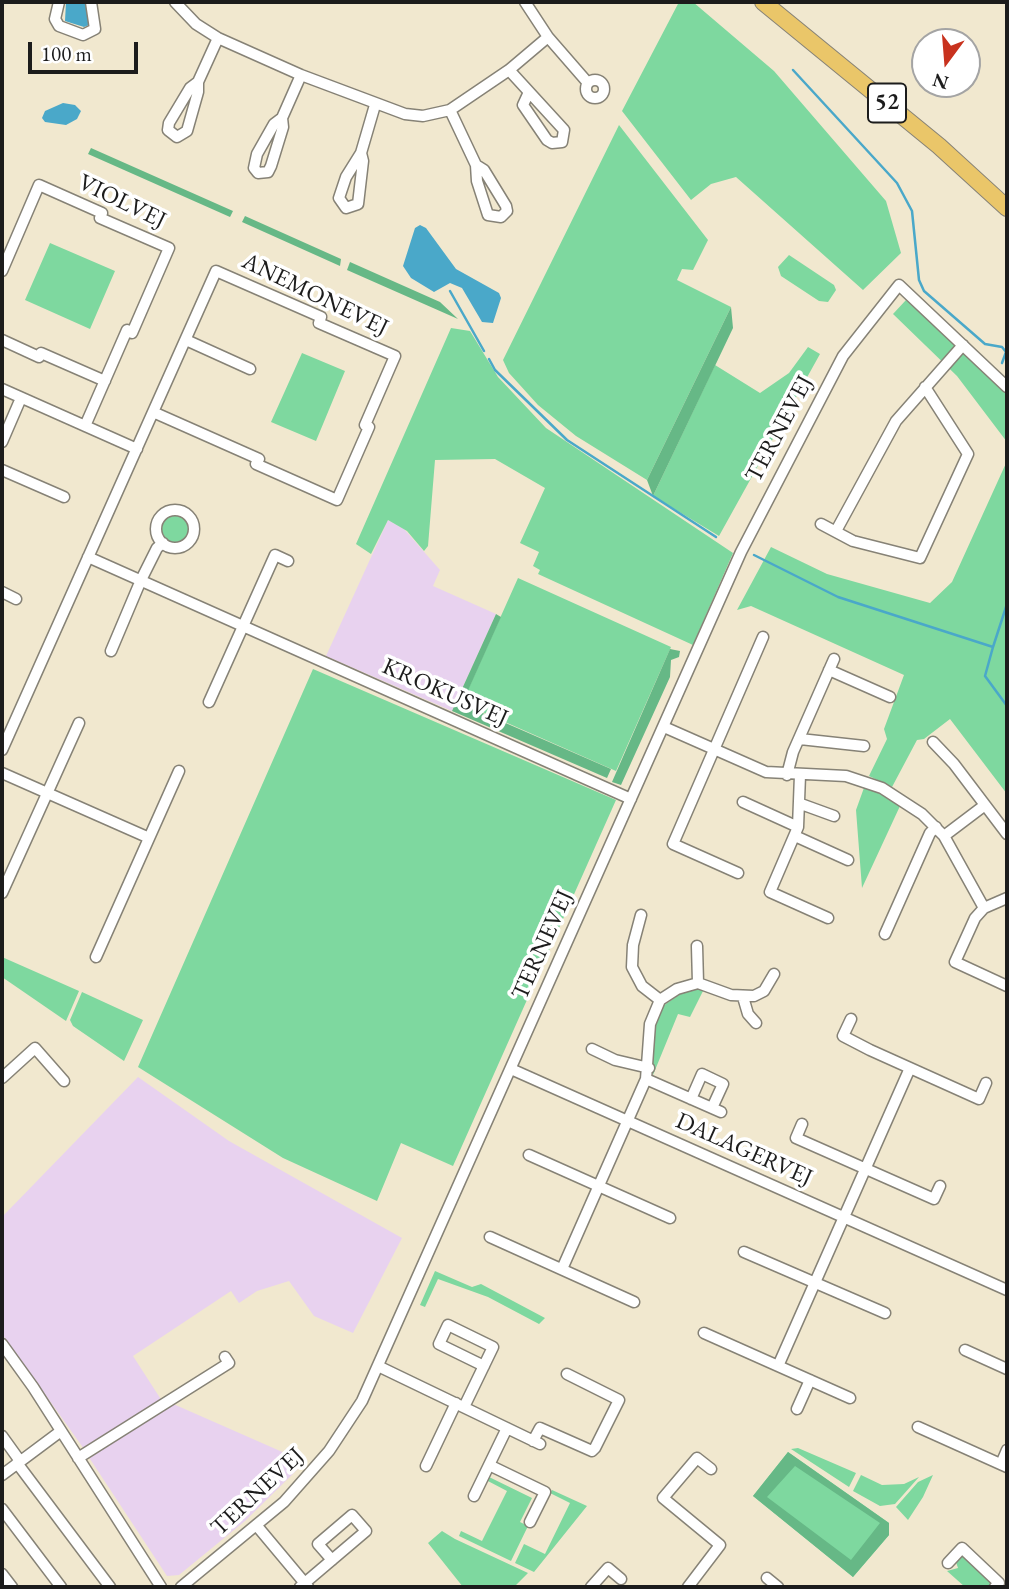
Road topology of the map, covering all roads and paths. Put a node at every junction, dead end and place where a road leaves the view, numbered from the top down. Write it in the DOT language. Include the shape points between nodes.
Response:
graph roads {
  1 [pos="59,2"];
  2 [pos="92,2"];
  3 [pos="175,2"];
  4 [pos="763,2"];
  5 [pos="528,3"];
  6 [pos="548,37"];
  7 [pos="218,38"];
  8 [pos="509,70"];
  9 [pos="301,75"];
  10 [pos="198,82"];
  11 [pos="588,83"];
  12 [pos="528,92"];
  13 [pos="375,105"];
  14 [pos="450,110"];
  15 [pos="282,118"];
  16 [pos="361,153"];
  17 [pos="476,166"];
  18 [pos="1007,208"];
  19 [pos="2,271"];
  20 [pos="2,340"];
  21 [pos="186,340"];
  22 [pos="963,345"];
  23 [pos="250,369"];
  24 [pos="1007,369"];
  25 [pos="105,381"];
  26 [pos="1003,383"];
  27 [pos="925,387"];
  28 [pos="2,389"];
  29 [pos="21,398"];
  30 [pos="153,412"];
  31 [pos="85,426"];
  32 [pos="2,442"];
  33 [pos="136,449"];
  34 [pos="2,470"];
  35 [pos="64,497"];
  36 [pos="821,524"];
  37 [pos="835,531"];
  38 [pos="163,543"];
  39 [pos="88,557"];
  40 [pos="288,561"];
  41 [pos="141,580"];
  42 [pos="2,592"];
  43 [pos="16,599"];
  44 [pos="242,625"];
  45 [pos="763,637"];
  46 [pos="111,651"];
  47 [pos="834,659"];
  48 [pos="829,670"];
  49 [pos="890,697"];
  50 [pos="209,702"];
  51 [pos="79,723"];
  52 [pos="664,727"];
  53 [pos="800,739"];
  54 [pos="933,742"];
  55 [pos="864,746"];
  56 [pos="2,750"];
  57 [pos="715,750"];
  58 [pos="179,771"];
  59 [pos="2,773"];
  60 [pos="787,775"];
  61 [pos="800,775"];
  62 [pos="47,793"];
  63 [pos="631,799"];
  64 [pos="743,802"];
  65 [pos="801,804"];
  66 [pos="985,805"];
  67 [pos="834,816"];
  68 [pos="797,831"];
  69 [pos="940,832"];
  70 [pos="1007,834"];
  71 [pos="147,837"];
  72 [pos="848,860"];
  73 [pos="738,873"];
  74 [pos="2,893"];
  75 [pos="1007,898"];
  76 [pos="984,908"];
  77 [pos="641,915"];
  78 [pos="828,918"];
  79 [pos="885,934"];
  80 [pos="697,946"];
  81 [pos="96,957"];
  82 [pos="774,974"];
  83 [pos="698,983"];
  84 [pos="1007,986"];
  85 [pos="743,997"];
  86 [pos="660,1000"];
  87 [pos="851,1019"];
  88 [pos="756,1023"];
  89 [pos="592,1049"];
  90 [pos="910,1068"];
  91 [pos="511,1069"];
  92 [pos="647,1074"];
  93 [pos="2,1078"];
  94 [pos="64,1082"];
  95 [pos="986,1083"];
  96 [pos="691,1099"];
  97 [pos="628,1121"];
  98 [pos="802,1124"];
  99 [pos="529,1155"];
  100 [pos="865,1169"];
  101 [pos="940,1186"];
  102 [pos="599,1187"];
  103 [pos="844,1217"];
  104 [pos="670,1218"];
  105 [pos="490,1237"];
  106 [pos="744,1252"];
  107 [pos="562,1269"];
  108 [pos="815,1283"];
  109 [pos="1007,1290"];
  110 [pos="634,1301"];
  111 [pos="885,1313"];
  112 [pos="704,1334"];
  113 [pos="2,1344"];
  114 [pos="965,1350"];
  115 [pos="225,1357"];
  116 [pos="484,1366"];
  117 [pos="778,1366"];
  118 [pos="380,1367"];
  119 [pos="1007,1369"];
  120 [pos="567,1374"];
  121 [pos="810,1380"];
  122 [pos="850,1398"];
  123 [pos="460,1405"];
  124 [pos="797,1409"];
  125 [pos="918,1427"];
  126 [pos="507,1428"];
  127 [pos="61,1430"];
  128 [pos="2,1436"];
  129 [pos="1007,1450"];
  130 [pos="78,1458"];
  131 [pos="19,1462"];
  132 [pos="489,1465"];
  133 [pos="1004,1465"];
  134 [pos="426,1466"];
  135 [pos="711,1469"];
  136 [pos="2,1475"];
  137 [pos="474,1496"];
  138 [pos="2,1509"];
  139 [pos="530,1522"];
  140 [pos="257,1525"];
  141 [pos="332,1560"];
  142 [pos="948,1563"];
  143 [pos="2,1574"];
  144 [pos="767,1578"];
  145 [pos="621,1579"];
  146 [pos="305,1586"];
  147 [pos="691,1586"];
  148 [pos="12,1587"];
  149 [pos="61,1587"];
  150 [pos="110,1587"];
  151 [pos="163,1587"];
  152 [pos="173,1587"];
  153 [pos="181,1587"];
  154 [pos="590,1587"];
  155 [pos="778,1587"];
  156 [pos="995,1587"];
  1 -- 2 [label="street" via="55,19 60,26 83,35 95,29"];
  3 -- 7 [label="street"];
  4 -- 18 [label="highway, 52" via="939,146"];
  5 -- 6 [label="street"];
  6 -- 8 [label="street"];
  6 -- 11 [label="street"];
  7 -- 9 [label="street"];
  7 -- 10 [label="street"];
  8 -- 12 [label="street"];
  8 -- 14 [label="street"];
  9 -- 13 [label="street"];
  9 -- 15 [label="street"];
  10 -- 10 [label="street" via="187,131 177,137 168,131 169,124"];
  12 -- 12 [label="street" via="564,130 562,142 547,140 531,117 523,105"];
  13 -- 14 [label="street" via="423,116"];
  13 -- 16 [label="street"];
  14 -- 17 [label="street"];
  15 -- 15 [label="street" via="257,154 254,168 258,173 268,172 271,166"];
  19 -- 25 [label="street, VIOLVEJ" via="38,186 169,248 132,333 127,330"];
  20 -- 25 [label="street"];
  21 -- 23 [label="street"];
  21 -- 30 [label="street, ANEMONEVEJ"];
  21 -- 30 [label="street, ANEMONEVEJ" via="216,271 395,356 337,500 256,464 259,458"];
  22 -- 26 [label="street"];
  22 -- 27 [label="street"];
  22 -- 52 [label="street, TERNEVEJ" via="899,285 843,356 772,487"];
  24 -- 26 [label="street"];
  25 -- 31 [label="street, VIOLVEJ"];
  27 -- 37 [label="street" via="896,421"];
  27 -- 37 [label="street" via="968,454 920,558 853,541"];
  28 -- 29 [label="street"];
  29 -- 31 [label="street"];
  29 -- 32 [label="street"];
  30 -- 33 [label="street, ANEMONEVEJ"];
  31 -- 33 [label="street"];
  33 -- 39 [label="street, ANEMONEVEJ"];
  34 -- 35 [label="street"];
  36 -- 37 [label="street"];
  38 -- 41 [label="street"];
  39 -- 41 [label="street, KROKUSVEJ"];
  39 -- 56 [label="street, ANEMONEVEJ"];
  40 -- 44 [label="street" via="275,555"];
  41 -- 44 [label="street, KROKUSVEJ"];
  41 -- 46 [label="street"];
  42 -- 43 [label="street"];
  44 -- 50 [label="street"];
  44 -- 63 [label="street, KROKUSVEJ"];
  45 -- 57 [label="street"];
  47 -- 48 [label="street"];
  48 -- 49 [label="street"];
  48 -- 53 [label="street"];
  51 -- 62 [label="street"];
  52 -- 57 [label="street"];
  52 -- 63 [label="street, TERNEVEJ"];
  53 -- 55 [label="street"];
  53 -- 60 [label="street"];
  54 -- 66 [label="street"];
  57 -- 60 [label="street" via="766,772"];
  57 -- 73 [label="street" via="673,844"];
  58 -- 71 [label="street"];
  59 -- 62 [label="street"];
  60 -- 61 [label="street"];
  61 -- 65 [label="street"];
  61 -- 69 [label="street" via="863,780 898,798"];
  62 -- 71 [label="street"];
  62 -- 74 [label="street"];
  63 -- 91 [label="street, TERNEVEJ"];
  64 -- 68 [label="street"];
  65 -- 67 [label="street"];
  65 -- 68 [label="street"];
  66 -- 69 [label="street"];
  66 -- 70 [label="street"];
  68 -- 72 [label="street"];
  68 -- 78 [label="street" via="770,892"];
  69 -- 76 [label="street"];
  69 -- 79 [label="street" via="930,833"];
  71 -- 81 [label="street"];
  75 -- 76 [label="street"];
  76 -- 84 [label="street" via="972,922 955,962"];
  77 -- 86 [label="street" via="632,967 642,986"];
  80 -- 83 [label="street"];
  82 -- 85 [label="street" via="764,991"];
  83 -- 85 [label="street"];
  83 -- 86 [label="street"];
  85 -- 88 [label="street"];
  86 -- 92 [label="street" via="650,1024"];
  87 -- 90 [label="street" via="843,1036"];
  89 -- 92 [label="street, DALAGERVEJ"];
  90 -- 95 [label="street" via="979,1099"];
  90 -- 100 [label="street"];
  91 -- 97 [label="street, DALAGERVEJ"];
  91 -- 118 [label="street, TERNEVEJ"];
  92 -- 96 [label="street, DALAGERVEJ"];
  92 -- 97 [label="street"];
  93 -- 94 [label="street" via="35,1048"];
  96 -- 96 [label="street, DALAGERVEJ" via="702,1074 723,1084 717,1110"];
  97 -- 102 [label="street"];
  97 -- 103 [label="street, DALAGERVEJ"];
  98 -- 100 [label="street, DALAGERVEJ" via="796,1138"];
  99 -- 102 [label="street"];
  100 -- 101 [label="street, DALAGERVEJ" via="934,1199"];
  100 -- 103 [label="street"];
  102 -- 104 [label="street"];
  102 -- 107 [label="street"];
  103 -- 108 [label="street"];
  103 -- 109 [label="street, DALAGERVEJ"];
  105 -- 107 [label="street"];
  106 -- 108 [label="street"];
  107 -- 110 [label="street"];
  108 -- 111 [label="street"];
  108 -- 117 [label="street"];
  112 -- 117 [label="street"];
  113 -- 127 [label="street"];
  114 -- 119 [label="street"];
  115 -- 130 [label="street" via="229,1363"];
  116 -- 116 [label="street" via="493,1347 448,1325 439,1345"];
  116 -- 123 [label="street"];
  117 -- 121 [label="street"];
  118 -- 123 [label="street"];
  118 -- 140 [label="street, TERNEVEJ" via="329,1451 285,1502"];
  120 -- 126 [label="street" via="619,1400 592,1451 541,1427 537,1442"];
  121 -- 122 [label="street"];
  121 -- 124 [label="street"];
  123 -- 126 [label="street"];
  123 -- 134 [label="street"];
  125 -- 133 [label="street"];
  126 -- 132 [label="street"];
  127 -- 130 [label="street"];
  127 -- 131 [label="street"];
  128 -- 131 [label="street"];
  129 -- 133 [label="street"];
  130 -- 151 [label="street"];
  131 -- 136 [label="street"];
  131 -- 150 [label="street"];
  132 -- 137 [label="street"];
  132 -- 139 [label="street" via="545,1492"];
  135 -- 147 [label="street" via="697,1458 663,1499 720,1545"];
  138 -- 149 [label="street"];
  140 -- 146 [label="street"];
  140 -- 153 [label="street, TERNEVEJ"];
  141 -- 141 [label="street" via="366,1531 352,1515 318,1544"];
  141 -- 146 [label="street"];
  142 -- 156 [label="street" via="962,1548 999,1583"];
  143 -- 148 [label="street"];
  144 -- 155 [label="street"];
  145 -- 154 [label="street" via="608,1567"];
  151 -- 152 [label="street"];
}
